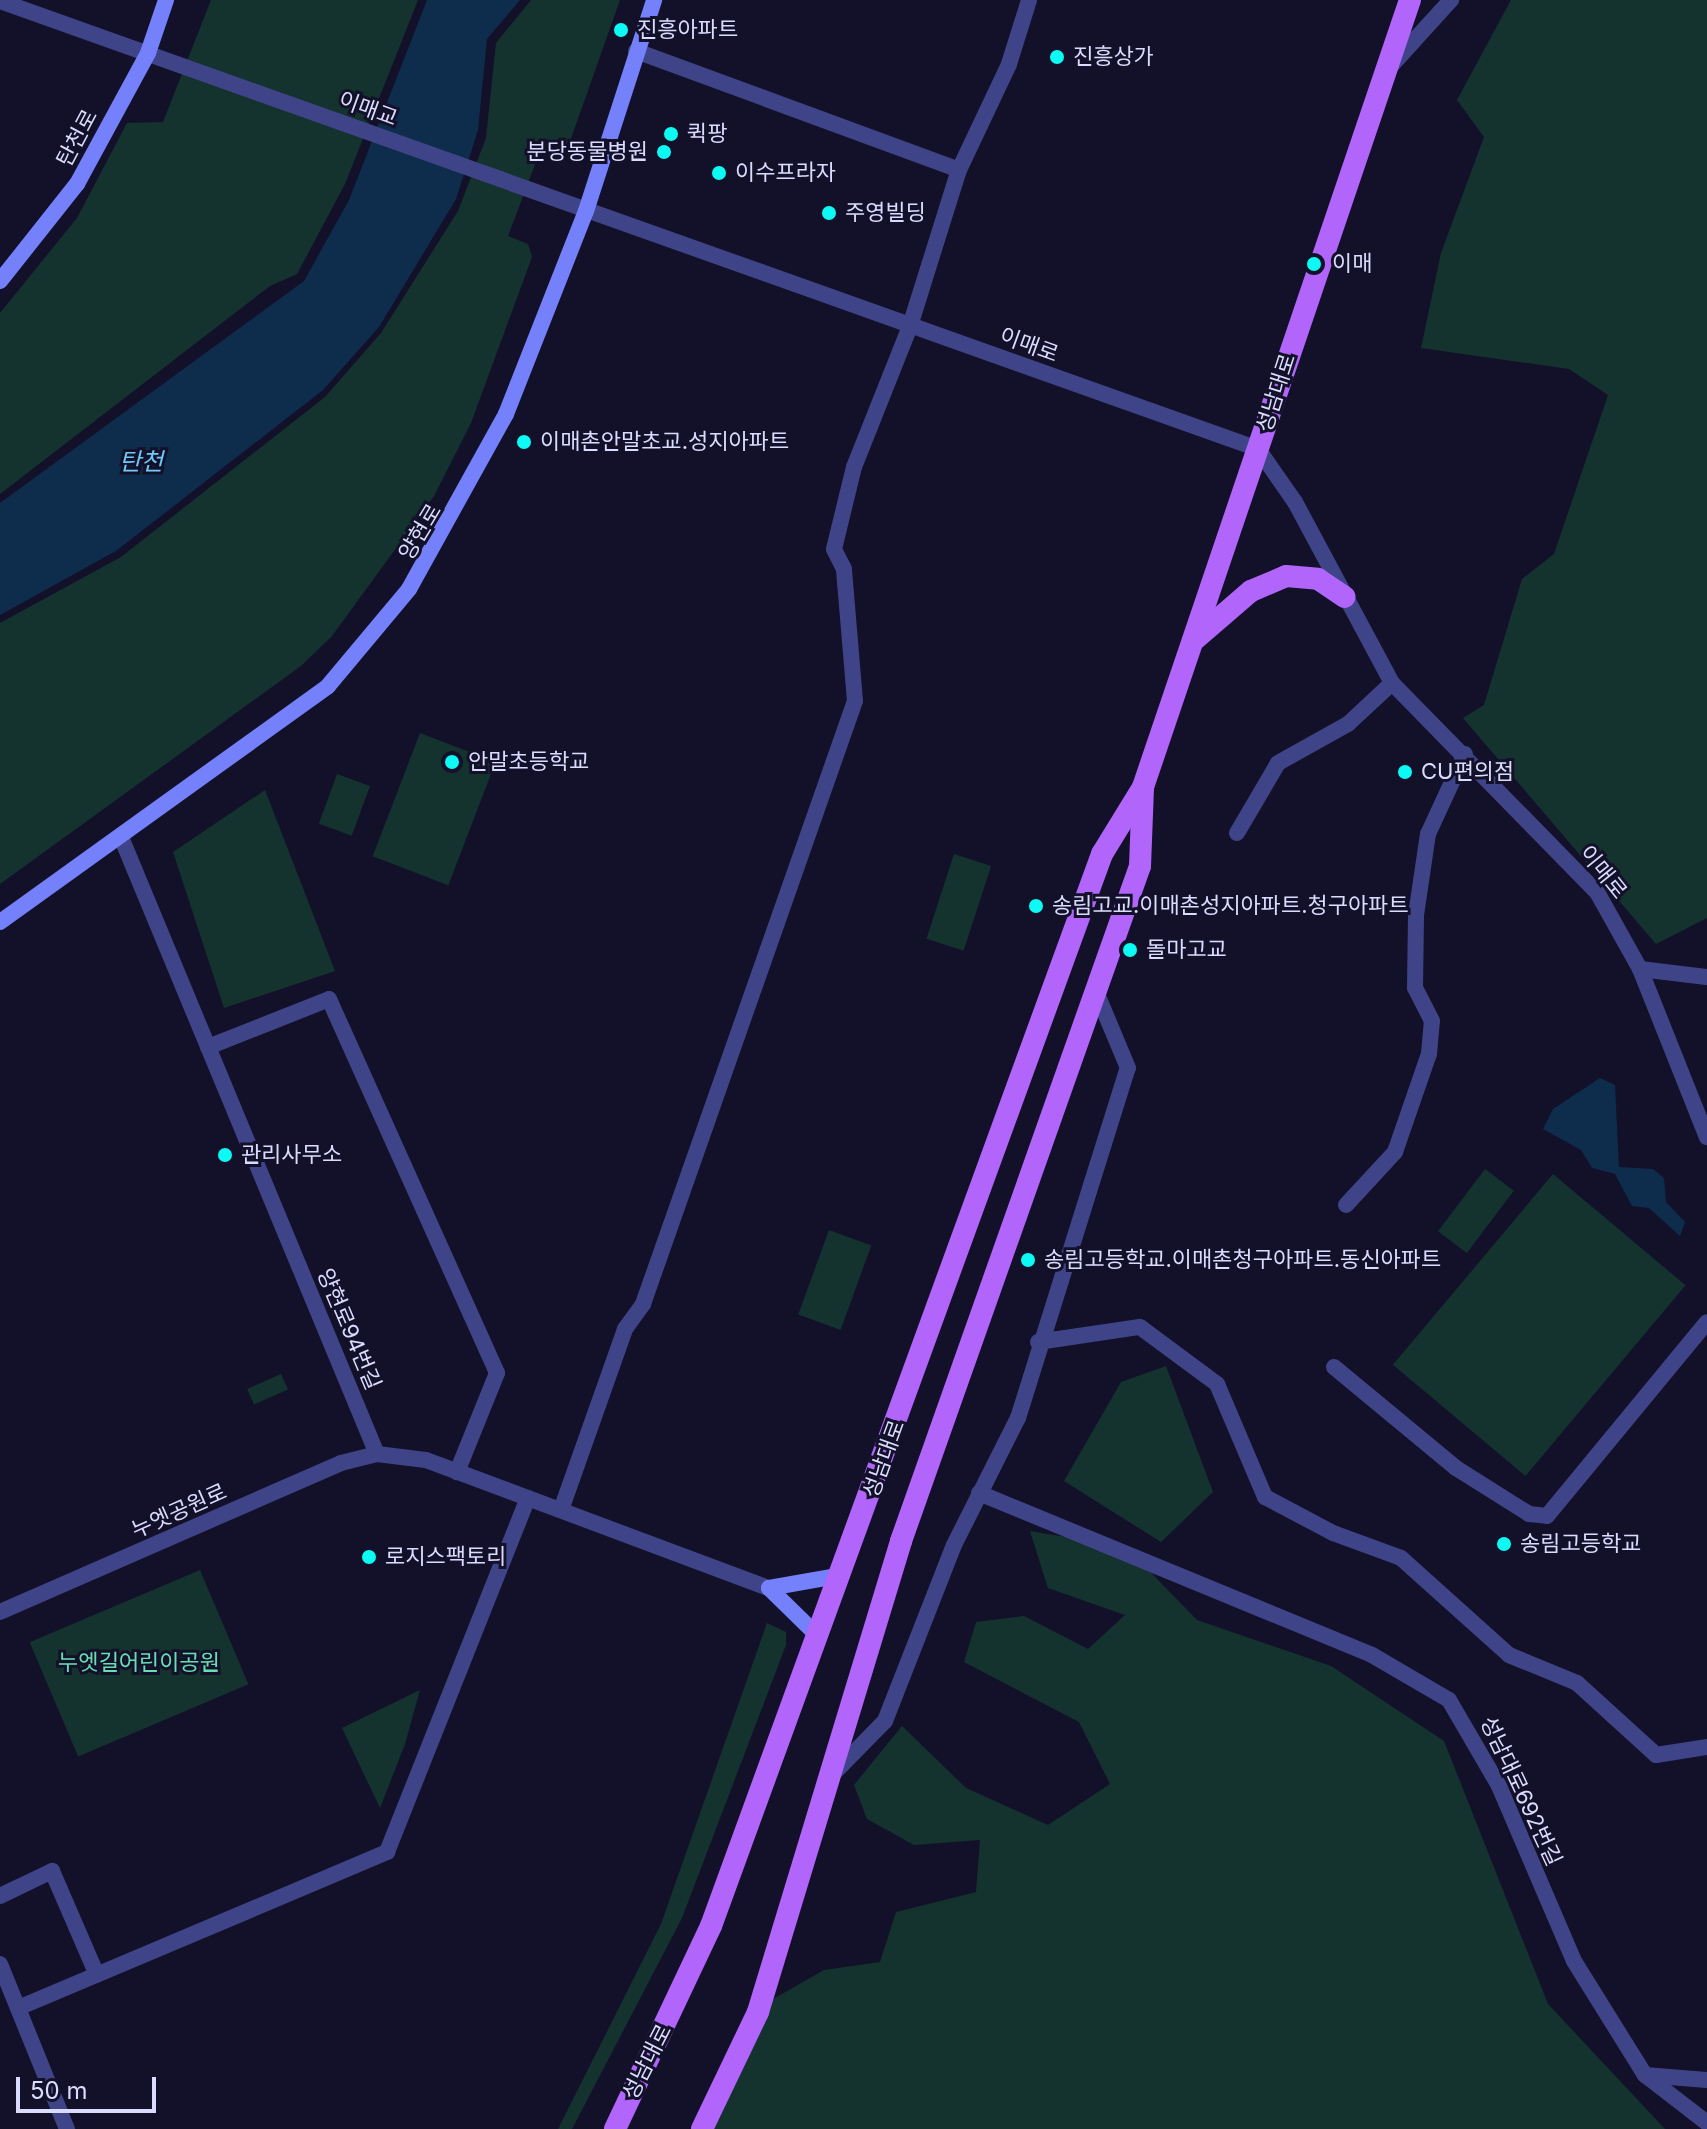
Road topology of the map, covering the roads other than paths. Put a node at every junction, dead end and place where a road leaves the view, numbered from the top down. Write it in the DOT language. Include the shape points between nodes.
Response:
graph roads {
  1 [pos="166,0"];
  2 [pos="654,0"];
  3 [pos="1029,0"];
  4 [pos="1410,0"];
  5 [pos="1451,0"];
  6 [pos="0,1"];
  7 [pos="636,51"];
  8 [pos="148,53"];
  9 [pos="1386,71"];
  10 [pos="959,170"];
  11 [pos="531,192"];
  12 [pos="586,211"];
  13 [pos="0,281"];
  14 [pos="910,326"];
  15 [pos="1258,449"];
  16 [pos="1345,597"];
  17 [pos="1192,642"];
  18 [pos="1392,683"];
  19 [pos="1465,754"];
  20 [pos="1143,787"];
  21 [pos="1237,833"];
  22 [pos="121,837"];
  23 [pos="0,922"];
  24 [pos="1640,969"];
  25 [pos="1707,977"];
  26 [pos="1095,989"];
  27 [pos="208,1047"];
  28 [pos="1707,1137"];
  29 [pos="1346,1205"];
  30 [pos="1707,1322"];
  31 [pos="1038,1342"];
  32 [pos="1334,1367"];
  33 [pos="377,1454"];
  34 [pos="457,1472"];
  35 [pos="979,1493"];
  36 [pos="528,1498"];
  37 [pos="561,1510"];
  38 [pos="842,1575"];
  39 [pos="769,1588"];
  40 [pos="0,1612"];
  41 [pos="819,1637"];
  42 [pos="1707,1747"];
  43 [pos="825,1782"];
  44 [pos="0,1896"];
  45 [pos="0,1964"];
  46 [pos="97,1975"];
  47 [pos="18,2008"];
  48 [pos="1645,2075"];
  49 [pos="1707,2080"];
  50 [pos="1707,2123"];
  51 [pos="615,2127"];
  52 [pos="67,2129"];
  53 [pos="702,2129"];
  1 -- 8 [label="main road, 탄천로"];
  2 -- 7 [label="main road, 양현로"];
  3 -- 10 [label="street" via="1009,64"];
  4 -- 9 [label="main road, 성남대로"];
  5 -- 9 [label="street"];
  6 -- 8 [label="street"];
  7 -- 10 [label="street"];
  7 -- 12 [label="main road, 양현로"];
  8 -- 11 [label="street, 이매교"];
  8 -- 13 [label="main road, 탄천로" via="77,184"];
  9 -- 15 [label="main road, 성남대로"];
  10 -- 14 [label="street"];
  11 -- 12 [label="street, 이매로"];
  12 -- 14 [label="street, 이매로"];
  12 -- 22 [label="main road, 양현로" via="490,450 409,589 328,686"];
  14 -- 15 [label="street, 이매로"];
  14 -- 37 [label="street" via="858,455 834,549 844,569 855,701 643,1304 625,1329"];
  15 -- 16 [label="street, 이매로"];
  15 -- 17 [label="main road, 성남대로"];
  16 -- 17 [label="main road" via="1304,575 1266,582"];
  16 -- 18 [label="street, 이매로"];
  17 -- 20 [label="main road, 성남대로"];
  18 -- 19 [label="street, 이매로"];
  18 -- 21 [label="street" via="1348,724 1278,763"];
  19 -- 24 [label="street, 이매로" via="1597,892"];
  19 -- 29 [label="street" via="1428,834 1416,915 1415,988 1432,1021 1429,1054 1395,1152"];
  20 -- 26 [label="main road, 성남대로" via="1140,866"];
  20 -- 38 [label="main road, 성남대로" via="1102,854"];
  22 -- 23 [label="main road, 양현로"];
  22 -- 27 [label="street, 양현로94번길"];
  24 -- 25 [label="street"];
  24 -- 28 [label="street, 이매로" via="1693,1116"];
  26 -- 31 [label="street" via="1128,1068"];
  26 -- 43 [label="main road, 성남대로"];
  27 -- 33 [label="street, 양현로94번길"];
  27 -- 34 [label="street" via="329,999 497,1373"];
  30 -- 32 [label="street" via="1547,1516 1529,1514 1456,1468"];
  31 -- 35 [label="street" via="1018,1418"];
  31 -- 42 [label="street" via="1140,1327 1217,1384 1265,1497 1333,1533 1401,1558 1509,1655 1577,1683 1656,1755"];
  33 -- 34 [label="street"];
  33 -- 40 [label="street, 누엣공원로" via="341,1463"];
  34 -- 36 [label="street"];
  35 -- 43 [label="street" via="885,1721"];
  35 -- 48 [label="street, 성남대로692번길" via="1372,1655 1449,1700 1499,1786 1574,1961"];
  36 -- 37 [label="street"];
  36 -- 46 [label="street" via="387,1852"];
  37 -- 39 [label="street"];
  38 -- 39 [label="main road"];
  38 -- 41 [label="main road, 성남대로"];
  39 -- 41 [label="main road"];
  41 -- 51 [label="main road, 성남대로" via="711,1926"];
  43 -- 53 [label="main road, 성남대로" via="758,2012"];
  44 -- 46 [label="street" via="52,1871"];
  45 -- 47 [label="street"];
  46 -- 47 [label="street"];
  47 -- 52 [label="street"];
  48 -- 49 [label="street"];
  48 -- 50 [label="street, 성남대로692번길"];
}
